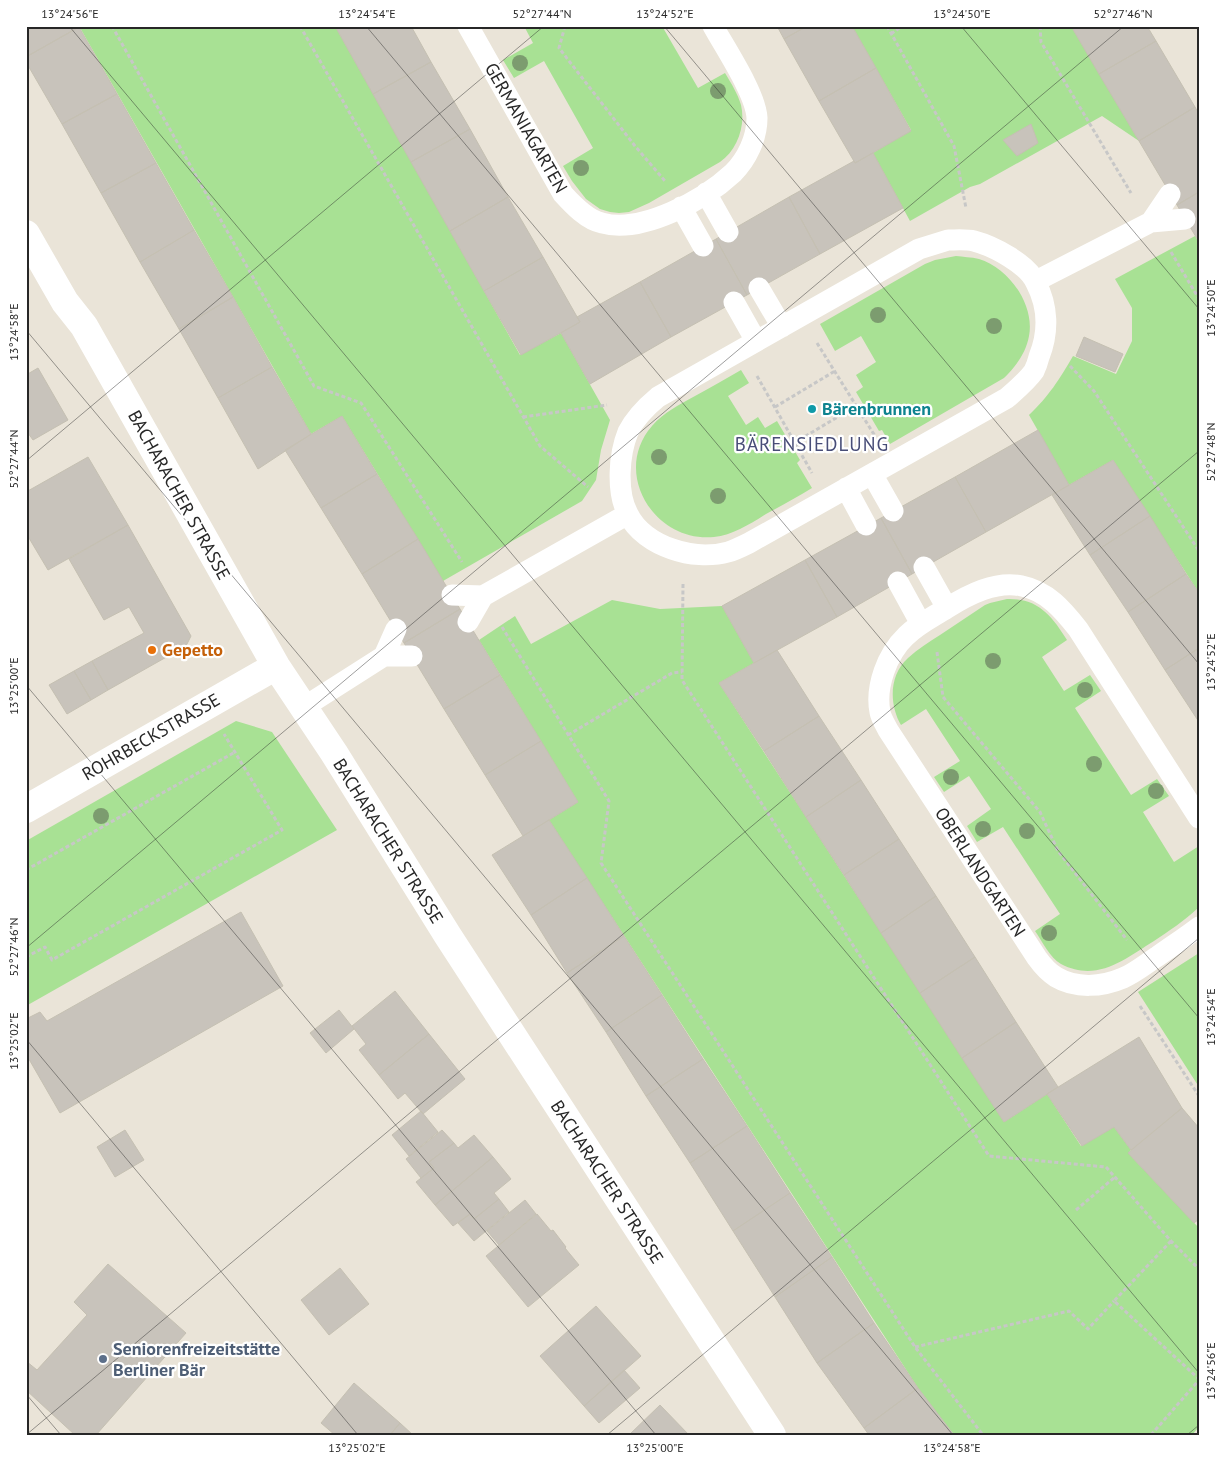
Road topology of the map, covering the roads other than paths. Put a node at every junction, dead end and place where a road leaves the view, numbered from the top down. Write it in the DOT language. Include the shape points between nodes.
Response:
graph roads {
  1 [pos="468,26"];
  2 [pos="713,26"];
  3 [pos="706,193"];
  4 [pos="1170,194"];
  5 [pos="681,207"];
  6 [pos="1185,218"];
  7 [pos="1151,222"];
  8 [pos="728,232"];
  9 [pos="26,234"];
  10 [pos="703,246"];
  11 [pos="1036,281"];
  12 [pos="759,288"];
  13 [pos="734,302"];
  14 [pos="782,327"];
  15 [pos="756,342"];
  16 [pos="872,474"];
  17 [pos="846,488"];
  18 [pos="893,510"];
  19 [pos="628,514"];
  20 [pos="866,525"];
  21 [pos="924,567"];
  22 [pos="898,582"];
  23 [pos="452,595"];
  24 [pos="483,596"];
  25 [pos="947,608"];
  26 [pos="468,622"];
  27 [pos="921,624"];
  28 [pos="396,629"];
  29 [pos="384,656"];
  30 [pos="412,656"];
  31 [pos="276,666"];
  32 [pos="304,707"];
  33 [pos="26,809"];
  34 [pos="1199,818"];
  35 [pos="1199,927"];
  36 [pos="772,1435"];
  1 -- 5 [label="lane, GERMANIAGARTEN" via="563,194 579,211 601,223 626,225 652,220"];
  2 -- 3 [label="lane, GERMANIAGARTEN" via="746,85 757,118 754,139 745,157 733,172"];
  3 -- 5 [label="lane, GERMANIAGARTEN"];
  3 -- 8 [label="lane"];
  4 -- 7 [label="lane"];
  5 -- 10 [label="lane"];
  6 -- 7 [label="lane"];
  7 -- 11 [label="lane"];
  9 -- 31 [label="street, BACHARACHER STRASSE" via="65,302 88,334"];
  11 -- 14 [label="lane" via="1024,268 992,247 972,241 948,240 918,249"];
  11 -- 16 [label="lane" via="1045,309 1046,327 1034,371 1007,398"];
  12 -- 14 [label="lane"];
  13 -- 15 [label="lane"];
  14 -- 15 [label="lane"];
  15 -- 19 [label="lane" via="658,398 642,411 629,431 621,455 620,480"];
  16 -- 17 [label="lane"];
  16 -- 18 [label="lane"];
  17 -- 19 [label="lane" via="749,543 728,552 704,555 686,554 654,541"];
  17 -- 20 [label="lane"];
  19 -- 24 [label="lane"];
  21 -- 25 [label="lane"];
  22 -- 27 [label="lane"];
  23 -- 24 [label="lane"];
  24 -- 26 [label="lane"];
  25 -- 27 [label="lane, OBERLANDGARTEN"];
  25 -- 34 [label="lane, OBERLANDGARTEN" via="964,597 1002,585 1021,586 1042,593 1078,629"];
  27 -- 35 [label="lane, OBERLANDGARTEN" via="905,636 882,675 880,713 888,730 1046,969 1071,983 1101,986 1122,979"];
  28 -- 29 [label="lane"];
  29 -- 30 [label="lane"];
  29 -- 32 [label="lane"];
  31 -- 32 [label="street, BACHARACHER STRASSE"];
  31 -- 33 [label="street, ROHRBECKSTRASSE"];
  32 -- 36 [label="street, BACHARACHER STRASSE" via="448,936"];
}
